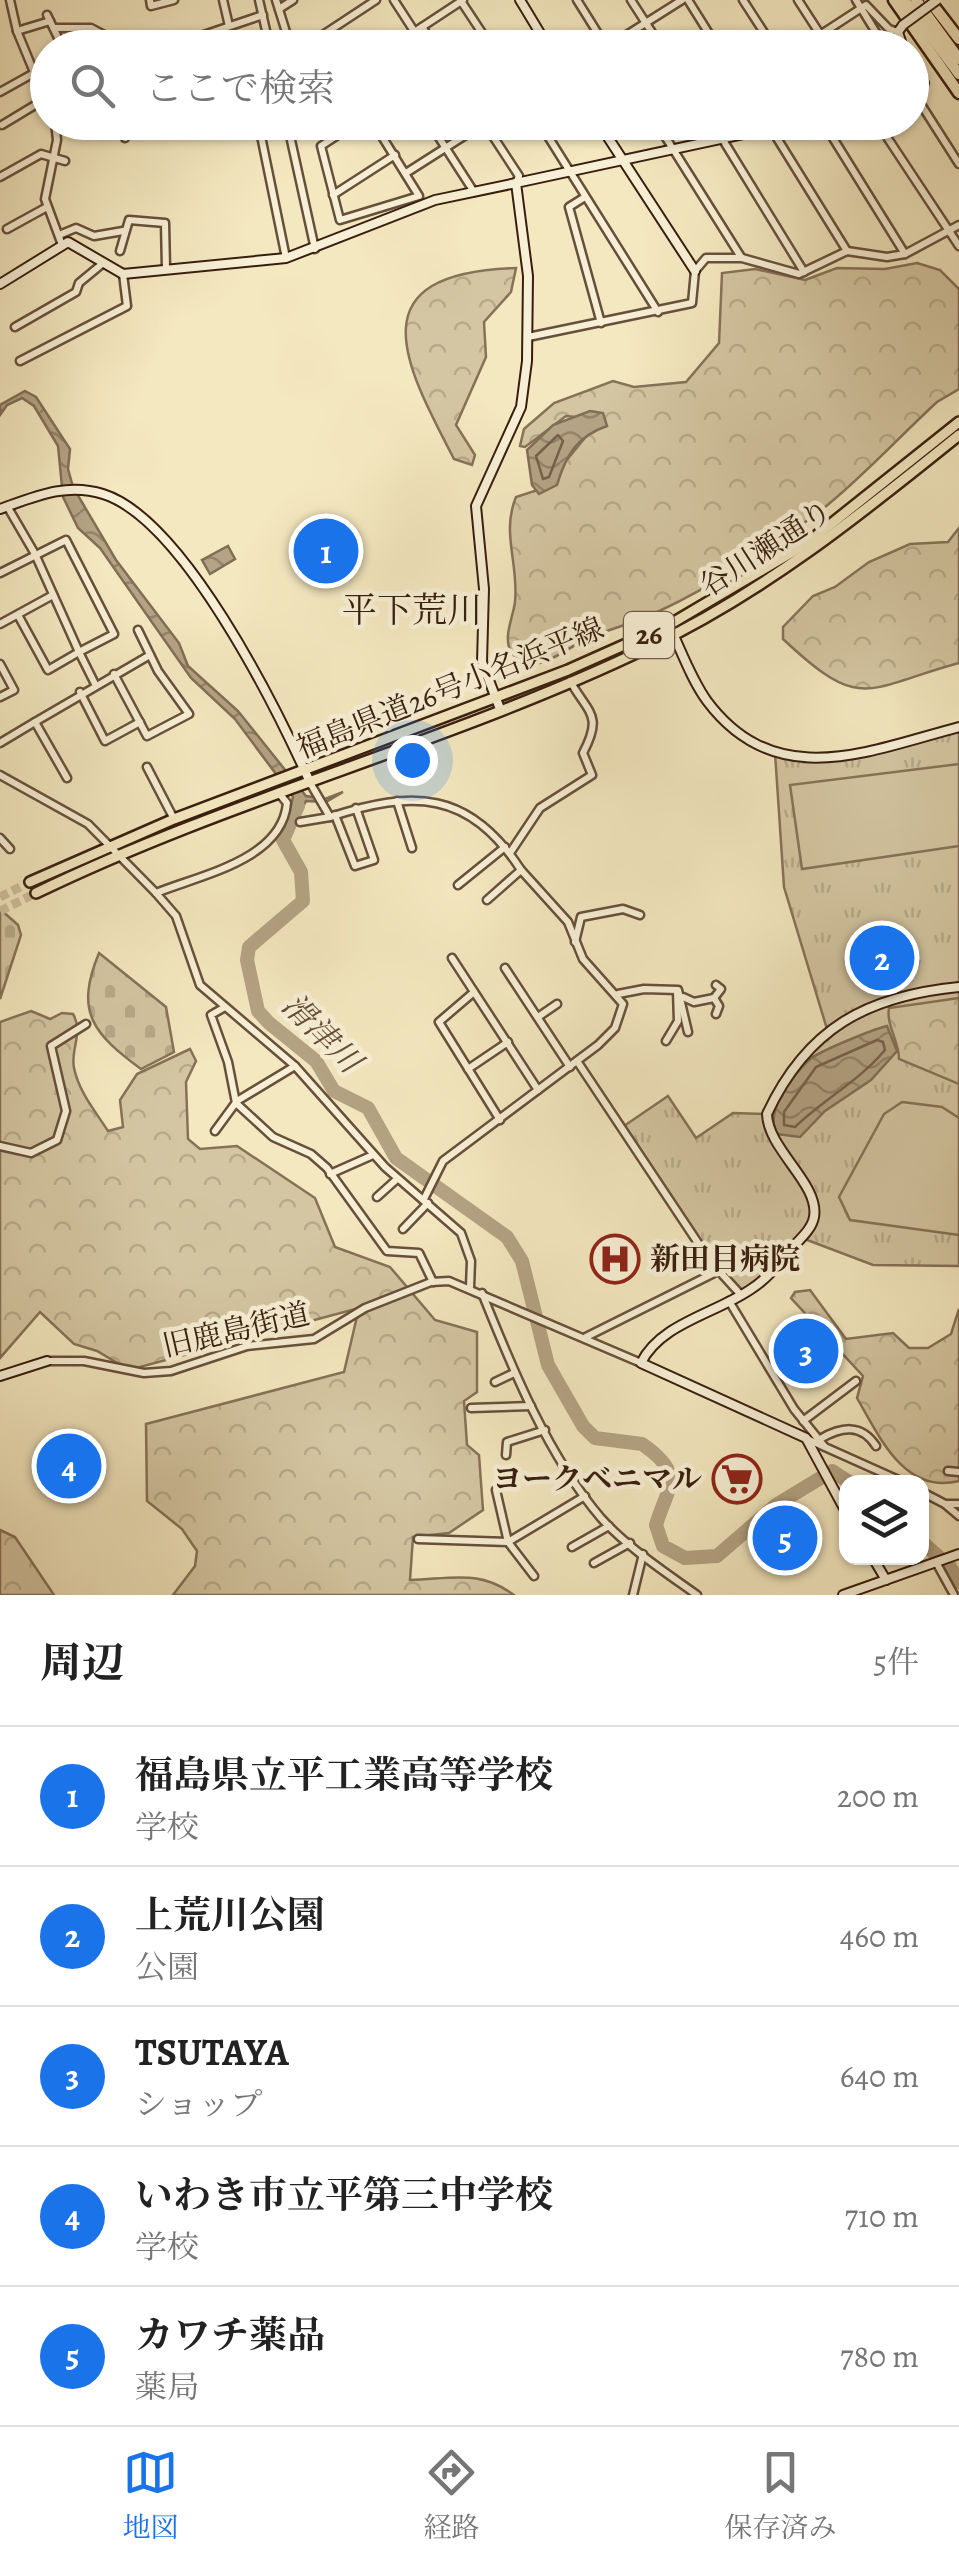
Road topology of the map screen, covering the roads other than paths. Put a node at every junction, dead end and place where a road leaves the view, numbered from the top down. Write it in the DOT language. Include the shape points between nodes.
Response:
graph roads {
  1 [pos="10,0"];
  2 [pos="150,0"];
  3 [pos="174,0"];
  4 [pos="223,0"];
  5 [pos="260,0"];
  6 [pos="276,0"];
  7 [pos="293,0"];
  8 [pos="376,0"];
  9 [pos="394,0"];
  10 [pos="462,0"];
  11 [pos="520,0"];
  12 [pos="577,0"];
  13 [pos="631,0"];
  14 [pos="685,0"];
  15 [pos="743,0"];
  16 [pos="798,0"];
  17 [pos="894,0"];
  18 [pos="904,0"];
  19 [pos="916,0"];
  20 [pos="929,0"];
  21 [pos="937,0"];
  22 [pos="859,4"];
  23 [pos="279,9"];
  24 [pos="263,16"];
  25 [pos="51,21"];
  26 [pos="645,23"];
  27 [pos="229,26"];
  28 [pos="418,29"];
  29 [pos="900,29"];
  30 [pos="55,30"];
  31 [pos="94,30"];
  32 [pos="219,30"];
  33 [pos="266,30"];
  34 [pos="285,30"];
  35 [pos="331,30"];
  36 [pos="481,30"];
  37 [pos="538,30"];
  38 [pos="596,30"];
  39 [pos="634,30"];
  40 [pos="650,30"];
  41 [pos="706,30"];
  42 [pos="762,30"];
  43 [pos="817,30"];
  44 [pos="825,30"];
  45 [pos="875,30"];
  46 [pos="915,30"];
  47 [pos="926,30"];
  48 [pos="17,31"];
  49 [pos="929,34"];
  50 [pos="959,39"];
  51 [pos="929,50"];
  52 [pos="959,59"];
  53 [pos="30,63"];
  54 [pos="959,74"];
  55 [pos="30,75"];
  56 [pos="0,92"];
  57 [pos="959,93"];
  58 [pos="30,110"];
  59 [pos="929,120"];
  60 [pos="2,125"];
  61 [pos="53,140"];
  62 [pos="262,140"];
  63 [pos="290,140"];
  64 [pos="330,140"];
  65 [pos="385,140"];
  66 [pos="441,140"];
  67 [pos="458,140"];
  68 [pos="496,140"];
  69 [pos="551,140"];
  70 [pos="610,140"];
  71 [pos="668,140"];
  72 [pos="718,140"];
  73 [pos="723,140"];
  74 [pos="778,140"];
  75 [pos="834,140"];
  76 [pos="888,140"];
  77 [pos="446,148"];
  78 [pos="674,150"];
  79 [pos="395,155"];
  80 [pos="52,157"];
  81 [pos="65,161"];
  82 [pos="623,161"];
  83 [pos="959,164"];
  84 [pos="572,172"];
  85 [pos="406,173"];
  86 [pos="0,178"];
  87 [pos="516,184"];
  88 [pos="474,192"];
  89 [pos="333,195"];
  90 [pos="585,197"];
  91 [pos="47,207"];
  92 [pos="959,225"];
  93 [pos="8,229"];
  94 [pos="123,232"];
  95 [pos="946,232"];
  96 [pos="60,240"];
  97 [pos="959,246"];
  98 [pos="316,250"];
  99 [pos="847,251"];
  100 [pos="120,252"];
  101 [pos="905,254"];
  102 [pos="286,258"];
  103 [pos="742,258"];
  104 [pos="102,264"];
  105 [pos="166,268"];
  106 [pos="696,272"];
  107 [pos="804,272"];
  108 [pos="123,274"];
  109 [pos="0,284"];
  110 [pos="658,312"];
  111 [pos="601,323"];
  112 [pos="15,327"];
  113 [pos="528,337"];
  114 [pos="20,361"];
  115 [pos="959,422"];
  116 [pos="959,436"];
  117 [pos="4,508"];
  118 [pos="35,554"];
  119 [pos="0,573"];
  120 [pos="54,595"];
  121 [pos="18,614"];
  122 [pos="0,624"];
  123 [pos="138,630"];
  124 [pos="671,630"];
  125 [pos="79,652"];
  126 [pos="150,655"];
  127 [pos="0,664"];
  128 [pos="114,674"];
  129 [pos="570,681"];
  130 [pos="95,684"];
  131 [pos="80,692"];
  132 [pos="496,697"];
  133 [pos="0,698"];
  134 [pos="500,708"];
  135 [pos="34,722"];
  136 [pos="140,722"];
  137 [pos="959,727"];
  138 [pos="0,743"];
  139 [pos="147,768"];
  140 [pos="0,775"];
  141 [pos="304,777"];
  142 [pos="67,778"];
  143 [pos="280,788"];
  144 [pos="397,801"];
  145 [pos="356,808"];
  146 [pos="332,816"];
  147 [pos="174,818"];
  148 [pos="300,822"];
  149 [pos="0,838"];
  150 [pos="412,848"];
  151 [pos="10,849"];
  152 [pos="508,850"];
  153 [pos="113,851"];
  154 [pos="521,870"];
  155 [pos="30,882"];
  156 [pos="458,885"];
  157 [pos="156,893"];
  158 [pos="36,894"];
  159 [pos="486,900"];
  160 [pos="640,915"];
  161 [pos="575,944"];
  162 [pos="452,958"];
  163 [pos="504,968"];
  164 [pos="716,985"];
  165 [pos="959,987"];
  166 [pos="474,992"];
  167 [pos="680,993"];
  168 [pos="618,994"];
  169 [pos="714,998"];
  170 [pos="557,1004"];
  171 [pos="225,1007"];
  172 [pos="716,1014"];
  173 [pos="538,1018"];
  174 [pos="86,1024"];
  175 [pos="688,1032"];
  176 [pos="666,1041"];
  177 [pos="508,1042"];
  178 [pos="573,1064"];
  179 [pos="294,1066"];
  180 [pos="468,1069"];
  181 [pos="538,1090"];
  182 [pos="236,1103"];
  183 [pos="500,1120"];
  184 [pos="215,1132"];
  185 [pos="0,1146"];
  186 [pos="373,1155"];
  187 [pos="330,1174"];
  188 [pos="398,1179"];
  189 [pos="377,1196"];
  190 [pos="426,1198"];
  191 [pos="403,1229"];
  192 [pos="718,1271"];
  193 [pos="434,1282"];
  194 [pos="470,1287"];
  195 [pos="481,1292"];
  196 [pos="742,1295"];
  197 [pos="729,1302"];
  198 [pos="586,1337"];
  199 [pos="48,1360"];
  200 [pos="641,1363"];
  201 [pos="514,1373"];
  202 [pos="0,1376"];
  203 [pos="856,1381"];
  204 [pos="495,1382"];
  205 [pos="531,1406"];
  206 [pos="470,1408"];
  207 [pos="803,1421"];
  208 [pos="546,1430"];
  209 [pos="806,1438"];
  210 [pos="822,1443"];
  211 [pos="876,1446"];
  212 [pos="506,1455"];
  213 [pos="948,1472"];
  214 [pos="959,1472"];
  215 [pos="888,1475"];
  216 [pos="496,1490"];
  217 [pos="585,1496"];
  218 [pos="929,1496"];
  219 [pos="839,1499"];
  220 [pos="945,1504"];
  221 [pos="959,1504"];
  222 [pos="959,1516"];
  223 [pos="609,1526"];
  224 [pos="418,1539"];
  225 [pos="508,1542"];
  226 [pos="630,1544"];
  227 [pos="572,1547"];
  228 [pos="643,1554"];
  229 [pos="959,1554"];
  230 [pos="941,1560"];
  231 [pos="594,1563"];
  232 [pos="877,1565"];
  233 [pos="534,1576"];
  234 [pos="886,1580"];
  235 [pos="633,1595"];
  236 [pos="697,1595"];
  237 [pos="844,1595"];
  238 [pos="954,1595"];
  1 -- 48 [label="street"];
  2 -- 3 [label="street" via="151,6"];
  4 -- 27 [label="street"];
  5 -- 24 [label="street"];
  6 -- 23 [label="street"];
  7 -- 23 [label="street"];
  8 -- 35 [label="street"];
  9 -- 28 [label="street"];
  10 -- 28 [label="street"];
  10 -- 36 [label="street"];
  11 -- 37 [label="street"];
  12 -- 38 [label="street"];
  13 -- 26 [label="street"];
  14 -- 26 [label="street"];
  14 -- 41 [label="street"];
  15 -- 42 [label="street"];
  16 -- 43 [label="street"];
  17 -- 46 [label="highway"];
  18 -- 47 [label="highway"];
  19 -- 52 [label="highway"];
  20 -- 50 [label="highway"];
  21 -- 29 [label="street, bridge"];
  22 -- 29 [label="street" via="873,9 889,29"];
  22 -- 44 [label="street"];
  22 -- 45 [label="street"];
  23 -- 34 [label="street"];
  24 -- 27 [label="street"];
  24 -- 33 [label="street"];
  25 -- 30 [label="street"];
  25 -- 31 [label="street"];
  25 -- 48 [label="street"];
  26 -- 39 [label="street"];
  26 -- 40 [label="street"];
  27 -- 32 [label="street"];
  48 -- 53 [label="street"];
  49 -- 54 [label="highway"];
  51 -- 57 [label="highway"];
  55 -- 56 [label="street"];
  58 -- 60 [label="street"];
  59 -- 83 [label="street"];
  61 -- 80 [label="street"];
  62 -- 102 [label="street"];
  63 -- 98 [label="street"];
  64 -- 89 [label="street" via="321,146"];
  65 -- 79 [label="street"];
  66 -- 77 [label="street"];
  67 -- 77 [label="street"];
  68 -- 87 [label="street" via="519,176"];
  69 -- 84 [label="street"];
  70 -- 82 [label="street"];
  71 -- 78 [label="street"];
  72 -- 78 [label="street"];
  73 -- 107 [label="street"];
  74 -- 99 [label="street"];
  75 -- 101 [label="street"];
  76 -- 95 [label="street"];
  77 -- 85 [label="street"];
  77 -- 88 [label="street"];
  78 -- 82 [label="street"];
  78 -- 103 [label="street"];
  79 -- 85 [label="street"];
  79 -- 89 [label="street"];
  80 -- 81 [label="street"];
  80 -- 86 [label="street" via="37,155"];
  80 -- 91 [label="street"];
  82 -- 84 [label="street"];
  82 -- 106 [label="street"];
  84 -- 87 [label="street"];
  84 -- 90 [label="street"];
  85 -- 89 [label="street" via="419,196 340,220"];
  87 -- 88 [label="street"];
  87 -- 113 [label="street"];
  88 -- 98 [label="street" via="416,207"];
  90 -- 110 [label="street"];
  90 -- 111 [label="street" via="569,208"];
  91 -- 93 [label="street"];
  91 -- 96 [label="street"];
  92 -- 95 [label="street"];
  94 -- 96 [label="street" via="94,236 76,228"];
  94 -- 100 [label="street"];
  94 -- 105 [label="street" via="130,220 165,223"];
  95 -- 97 [label="street"];
  95 -- 101 [label="street"];
  96 -- 104 [label="street" via="74,242"];
  96 -- 109 [label="street"];
  98 -- 102 [label="street"];
  99 -- 101 [label="street"];
  99 -- 107 [label="street"];
  102 -- 105 [label="street"];
  103 -- 106 [label="street" via="706,258"];
  103 -- 107 [label="street"];
  104 -- 108 [label="street"];
  104 -- 112 [label="street" via="78,282 76,292"];
  105 -- 108 [label="street"];
  106 -- 110 [label="street" via="692,304"];
  108 -- 114 [label="street" via="127,306"];
  110 -- 111 [label="street"];
  111 -- 113 [label="street"];
  113 -- 132 [label="street" via="520,407 476,506 482,662"];
  115 -- 124 [label="main road, 福島県道26号小名浜平線 / 26" via="806,544"];
  116 -- 124 [label="main road, 谷川瀬通り / 26" via="802,558"];
  117 -- 118 [label="street"];
  117 -- 141 [label="street" via="44,493 86,490 141,516 221,614"];
  118 -- 119 [label="street"];
  118 -- 120 [label="street"];
  118 -- 125 [label="street" via="66,540 114,634"];
  120 -- 121 [label="street"];
  120 -- 125 [label="street"];
  121 -- 122 [label="street"];
  121 -- 125 [label="street" via="48,670"];
  123 -- 126 [label="street"];
  124 -- 129 [label="main road, 谷川瀬通り / 26"];
  124 -- 132 [label="main road, 福島県道26号小名浜平線 / 26"];
  124 -- 137 [label="street" via="715,711 746,740 775,753 837,758"];
  125 -- 130 [label="street"];
  126 -- 128 [label="street"];
  126 -- 136 [label="street" via="189,714 147,736"];
  127 -- 133 [label="street" via="14,690"];
  128 -- 130 [label="street"];
  128 -- 136 [label="street"];
  129 -- 134 [label="main road, 谷川瀬通り / 26"];
  129 -- 152 [label="street" via="595,726 583,753 592,775 540,808"];
  130 -- 131 [label="street"];
  131 -- 135 [label="street"];
  131 -- 136 [label="street" via="105,741"];
  132 -- 134 [label="street"];
  132 -- 141 [label="main road, 福島県道26号小名浜平線 / 26"];
  134 -- 141 [label="main road, 谷川瀬通り / 26"];
  135 -- 138 [label="street"];
  135 -- 142 [label="street"];
  139 -- 147 [label="street"];
  140 -- 153 [label="street" via="88,824"];
  141 -- 143 [label="main road, 福島県道26号小名浜平線 / 26"];
  141 -- 146 [label="street"];
  143 -- 147 [label="main road, 福島県道26号小名浜平線 / 26"];
  143 -- 153 [label="main road, 26"];
  143 -- 157 [label="street" via="286,816 272,842"];
  144 -- 145 [label="street"];
  144 -- 150 [label="street"];
  144 -- 152 [label="street" via="432,800 464,810"];
  145 -- 146 [label="street"];
  145 -- 146 [label="street" via="374,860 355,866"];
  146 -- 148 [label="street"];
  147 -- 153 [label="main road, 福島県道26号小名浜平線 / 26"];
  149 -- 151 [label="street"];
  152 -- 154 [label="street"];
  152 -- 156 [label="street"];
  153 -- 155 [label="main road, 福島県道26号小名浜平線 / 26"];
  153 -- 157 [label="street"];
  153 -- 158 [label="main road, 26"];
  154 -- 159 [label="street"];
  154 -- 161 [label="street" via="568,922"];
  157 -- 171 [label="street" via="176,916 200,985"];
  160 -- 161 [label="street" via="624,909 581,917"];
  161 -- 168 [label="street"];
  162 -- 166 [label="street"];
  163 -- 173 [label="street"];
  164 -- 169 [label="street" via="721,989"];
  165 -- 196 [label="street" via="840,1020 791,1074 767,1114 767,1128 812,1197 814,1217 772,1272"];
  166 -- 177 [label="street"];
  166 -- 180 [label="street" via="439,1022"];
  167 -- 168 [label="street" via="644,988"];
  167 -- 169 [label="street" via="694,1002"];
  167 -- 175 [label="street"];
  167 -- 176 [label="street" via="678,1022"];
  168 -- 178 [label="street" via="623,1004 615,1028"];
  169 -- 172 [label="street"];
  170 -- 173 [label="street"];
  171 -- 179 [label="street"];
  171 -- 182 [label="street" via="211,1016"];
  173 -- 178 [label="street"];
  174 -- 185 [label="street" via="50,1046 66,1111 57,1140 31,1154"];
  177 -- 180 [label="street"];
  177 -- 181 [label="street"];
  178 -- 181 [label="street"];
  178 -- 192 [label="street"];
  179 -- 182 [label="street"];
  179 -- 186 [label="street"];
  180 -- 183 [label="street"];
  181 -- 183 [label="street"];
  182 -- 184 [label="street"];
  182 -- 187 [label="street"];
  183 -- 190 [label="street" via="461,1145 431,1179"];
  186 -- 187 [label="street"];
  186 -- 188 [label="street"];
  187 -- 193 [label="street" via="377,1241 393,1254 423,1256"];
  188 -- 189 [label="street"];
  188 -- 190 [label="street"];
  190 -- 191 [label="street"];
  190 -- 194 [label="street" via="467,1246"];
  192 -- 196 [label="street"];
  192 -- 198 [label="street"];
  193 -- 194 [label="street, 旧鹿島街道"];
  193 -- 199 [label="street, 旧鹿島街道" via="365,1308 314,1339 247,1346 171,1371"];
  194 -- 195 [label="street, 旧鹿島街道"];
  195 -- 198 [label="street, 旧鹿島街道"];
  195 -- 201 [label="street"];
  196 -- 197 [label="street"];
  197 -- 200 [label="street" via="666,1334 649,1346"];
  197 -- 207 [label="street"];
  198 -- 200 [label="street"];
  199 -- 202 [label="street, 旧鹿島街道"];
  200 -- 209 [label="street"];
  201 -- 204 [label="street"];
  201 -- 205 [label="street"];
  203 -- 207 [label="street"];
  205 -- 206 [label="street"];
  205 -- 208 [label="street"];
  207 -- 210 [label="street"];
  208 -- 212 [label="street" via="507,1442"];
  208 -- 217 [label="street"];
  209 -- 210 [label="street"];
  209 -- 219 [label="street"];
  210 -- 211 [label="street" via="852,1429"];
  210 -- 215 [label="street"];
  213 -- 214 [label="street"];
  216 -- 225 [label="street"];
  217 -- 223 [label="street"];
  217 -- 225 [label="street"];
  218 -- 220 [label="street"];
  220 -- 221 [label="street"];
  220 -- 222 [label="street"];
  223 -- 226 [label="street"];
  223 -- 227 [label="street"];
  224 -- 225 [label="street"];
  225 -- 233 [label="street"];
  226 -- 228 [label="street"];
  226 -- 231 [label="street"];
  228 -- 235 [label="street"];
  228 -- 236 [label="street"];
  229 -- 230 [label="street"];
  230 -- 234 [label="street"];
  230 -- 238 [label="street"];
  232 -- 234 [label="street"];
  234 -- 237 [label="street"];
}
